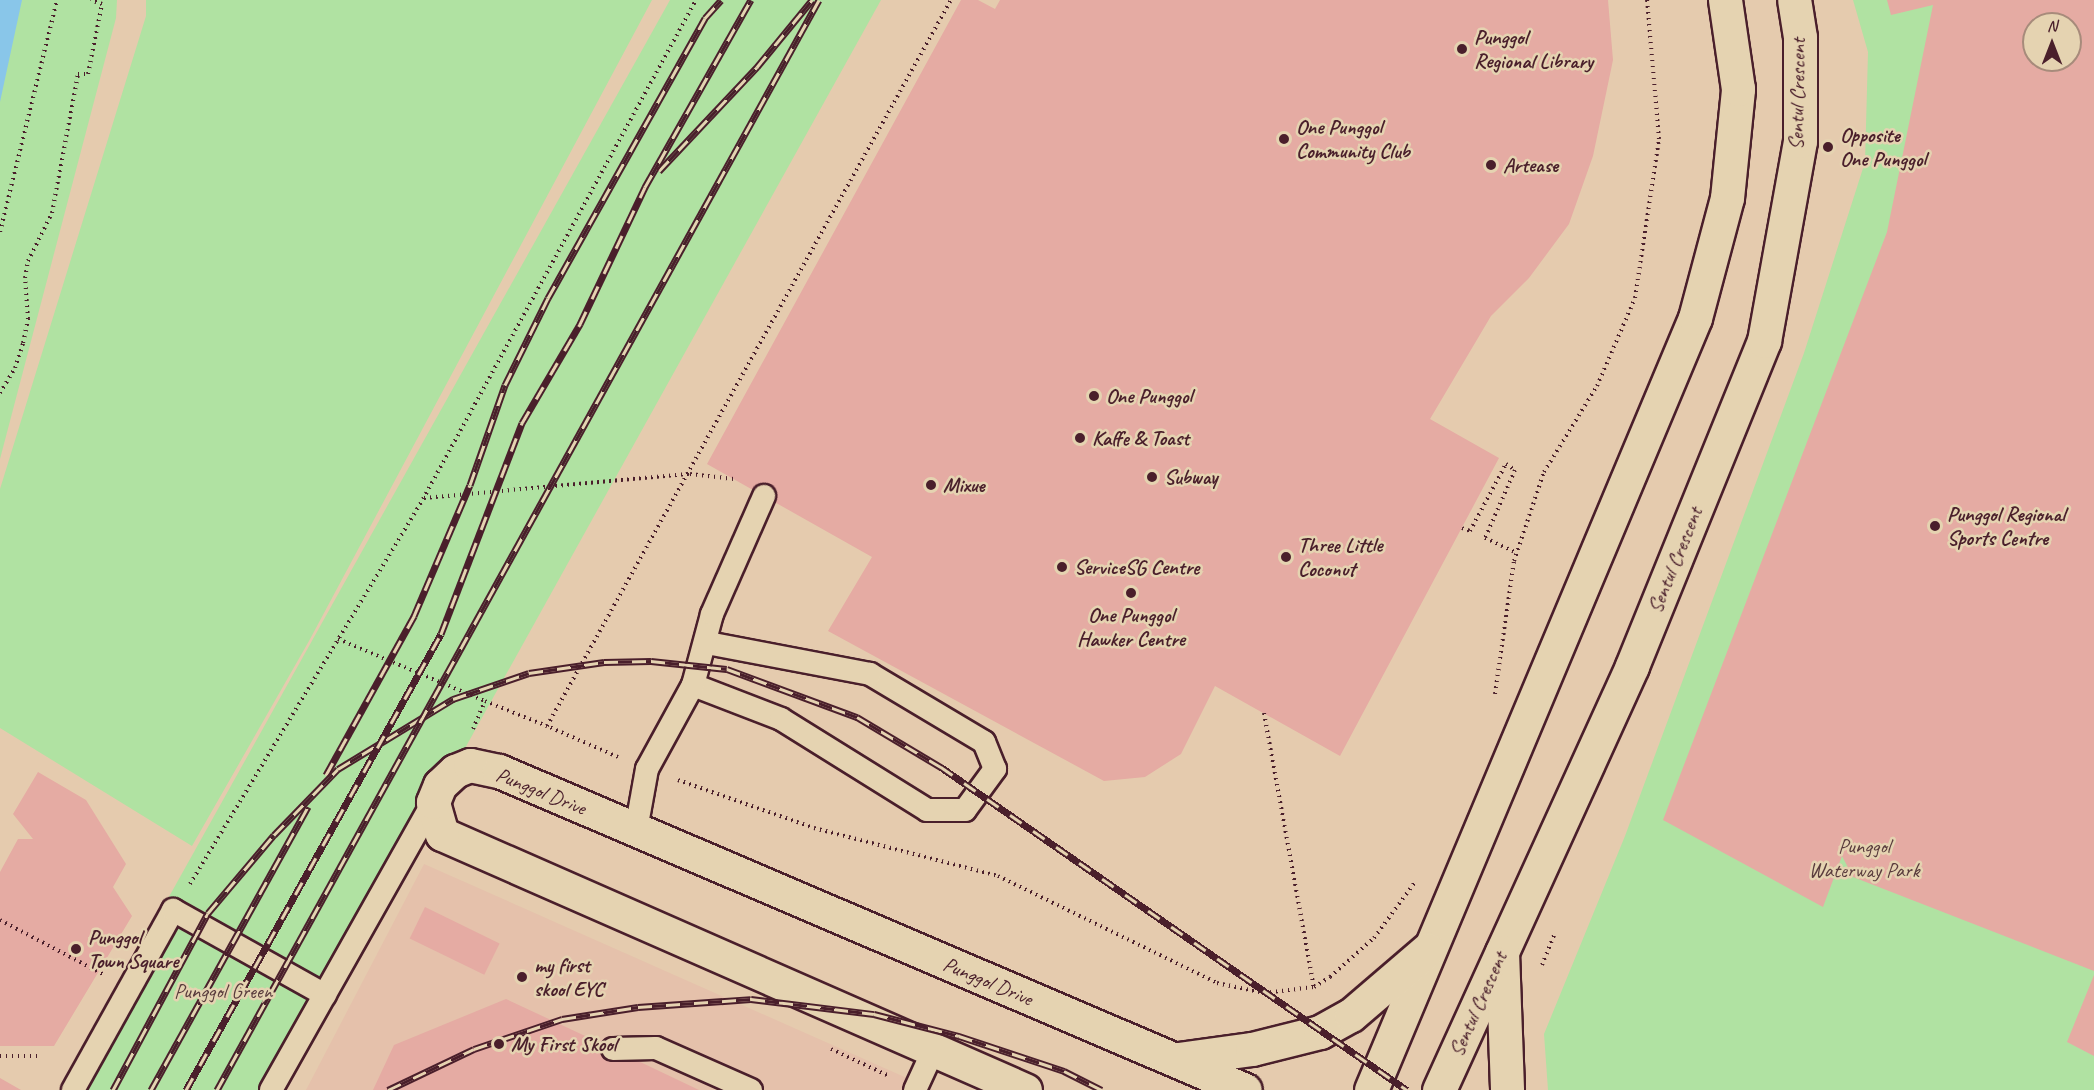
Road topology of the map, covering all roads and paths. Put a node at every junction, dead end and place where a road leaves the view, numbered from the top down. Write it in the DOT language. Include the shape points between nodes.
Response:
graph roads {
  1 [pos="57,0"];
  2 [pos="91,0"];
  3 [pos="696,0"];
  4 [pos="951,0"];
  5 [pos="1647,0"];
  6 [pos="1725,0"];
  7 [pos="1794,0"];
  8 [pos="0,232"];
  9 [pos="0,393"];
  10 [pos="690,474"];
  11 [pos="734,479"];
  12 [pos="764,496"];
  13 [pos="423,499"];
  14 [pos="1462,528"];
  15 [pos="1517,553"];
  16 [pos="338,639"];
  17 [pos="707,643"];
  18 [pos="693,685"];
  19 [pos="1494,699"];
  20 [pos="485,701"];
  21 [pos="1264,713"];
  22 [pos="547,726"];
  23 [pos="647,769"];
  24 [pos="455,771"];
  25 [pos="434,802"];
  26 [pos="636,830"];
  27 [pos="1421,874"];
  28 [pos="0,920"];
  29 [pos="193,921"];
  30 [pos="1428,949"];
  31 [pos="1502,952"];
  32 [pos="1314,987"];
  33 [pos="130,988"];
  34 [pos="325,995"];
  35 [pos="613,1049"];
  36 [pos="933,1051"];
  37 [pos="0,1056"];
  38 [pos="38,1056"];
  39 [pos="1178,1059"];
  40 [pos="73,1090"];
  41 [pos="271,1090"];
  42 [pos="751,1090"];
  43 [pos="915,1090"];
  44 [pos="1025,1090"];
  45 [pos="1245,1090"];
  46 [pos="1371,1090"];
  47 [pos="1439,1090"];
  48 [pos="1507,1090"];
  1 -- 8 [label="path"];
  2 -- 9 [label="path" via="102,4 88,75 78,74 52,213 28,261 28,319 23,343 15,368"];
  3 -- 13 [label="path"];
  4 -- 10 [label="path"];
  5 -- 15 [label="path" via="1659,139 1635,298 1598,386 1544,472"];
  6 -- 30 [label="street" via="1738,89 1727,198 1695,318 1643,449"];
  7 -- 31 [label="street, Sentul Crescent" via="1800,37 1800,141 1764,341 1632,666"];
  10 -- 11 [label="path"];
  10 -- 13 [label="path"];
  10 -- 22 [label="path"];
  12 -- 17 [label="lane" via="712,614"];
  13 -- 16 [label="path"];
  14 -- 15 [label="path" via="1470,531 1506,464 1515,470 1485,538"];
  15 -- 19 [label="path"];
  16 -- 20 [label="path"];
  16 -- 29 [label="path" via="189,883"];
  17 -- 18 [label="lane"];
  17 -- 18 [label="lane" via="870,674 984,742 995,769 965,810 927,810 781,719"];
  18 -- 23 [label="lane"];
  20 -- 22 [label="path"];
  20 -- 24 [label="path"];
  21 -- 32 [label="path"];
  22 -- 23 [label="path"];
  23 -- 26 [label="lane"];
  23 -- 32 [label="path" via="814,828 998,876 1216,983 1264,993"];
  24 -- 25 [label="street" via="440,785"];
  24 -- 26 [label="street, Punggol Drive" via="470,765 499,771"];
  25 -- 34 [label="lane"];
  25 -- 36 [label="street" via="442,834"];
  26 -- 39 [label="street, Punggol Drive"];
  27 -- 32 [label="path" via="1374,938"];
  28 -- 33 [label="path"];
  29 -- 33 [label="lane" via="173,910"];
  29 -- 34 [label="lane"];
  30 -- 39 [label="street" via="1351,1015 1320,1032 1252,1049"];
  30 -- 46 [label="street"];
  31 -- 47 [label="street, Sentul Crescent"];
  31 -- 48 [label="street"];
  33 -- 40 [label="lane"];
  34 -- 41 [label="lane"];
  35 -- 42 [label="lane" via="656,1048"];
  36 -- 43 [label="lane"];
  36 -- 44 [label="street"];
  37 -- 38 [label="path"];
  39 -- 45 [label="street, Punggol Drive"];
}
